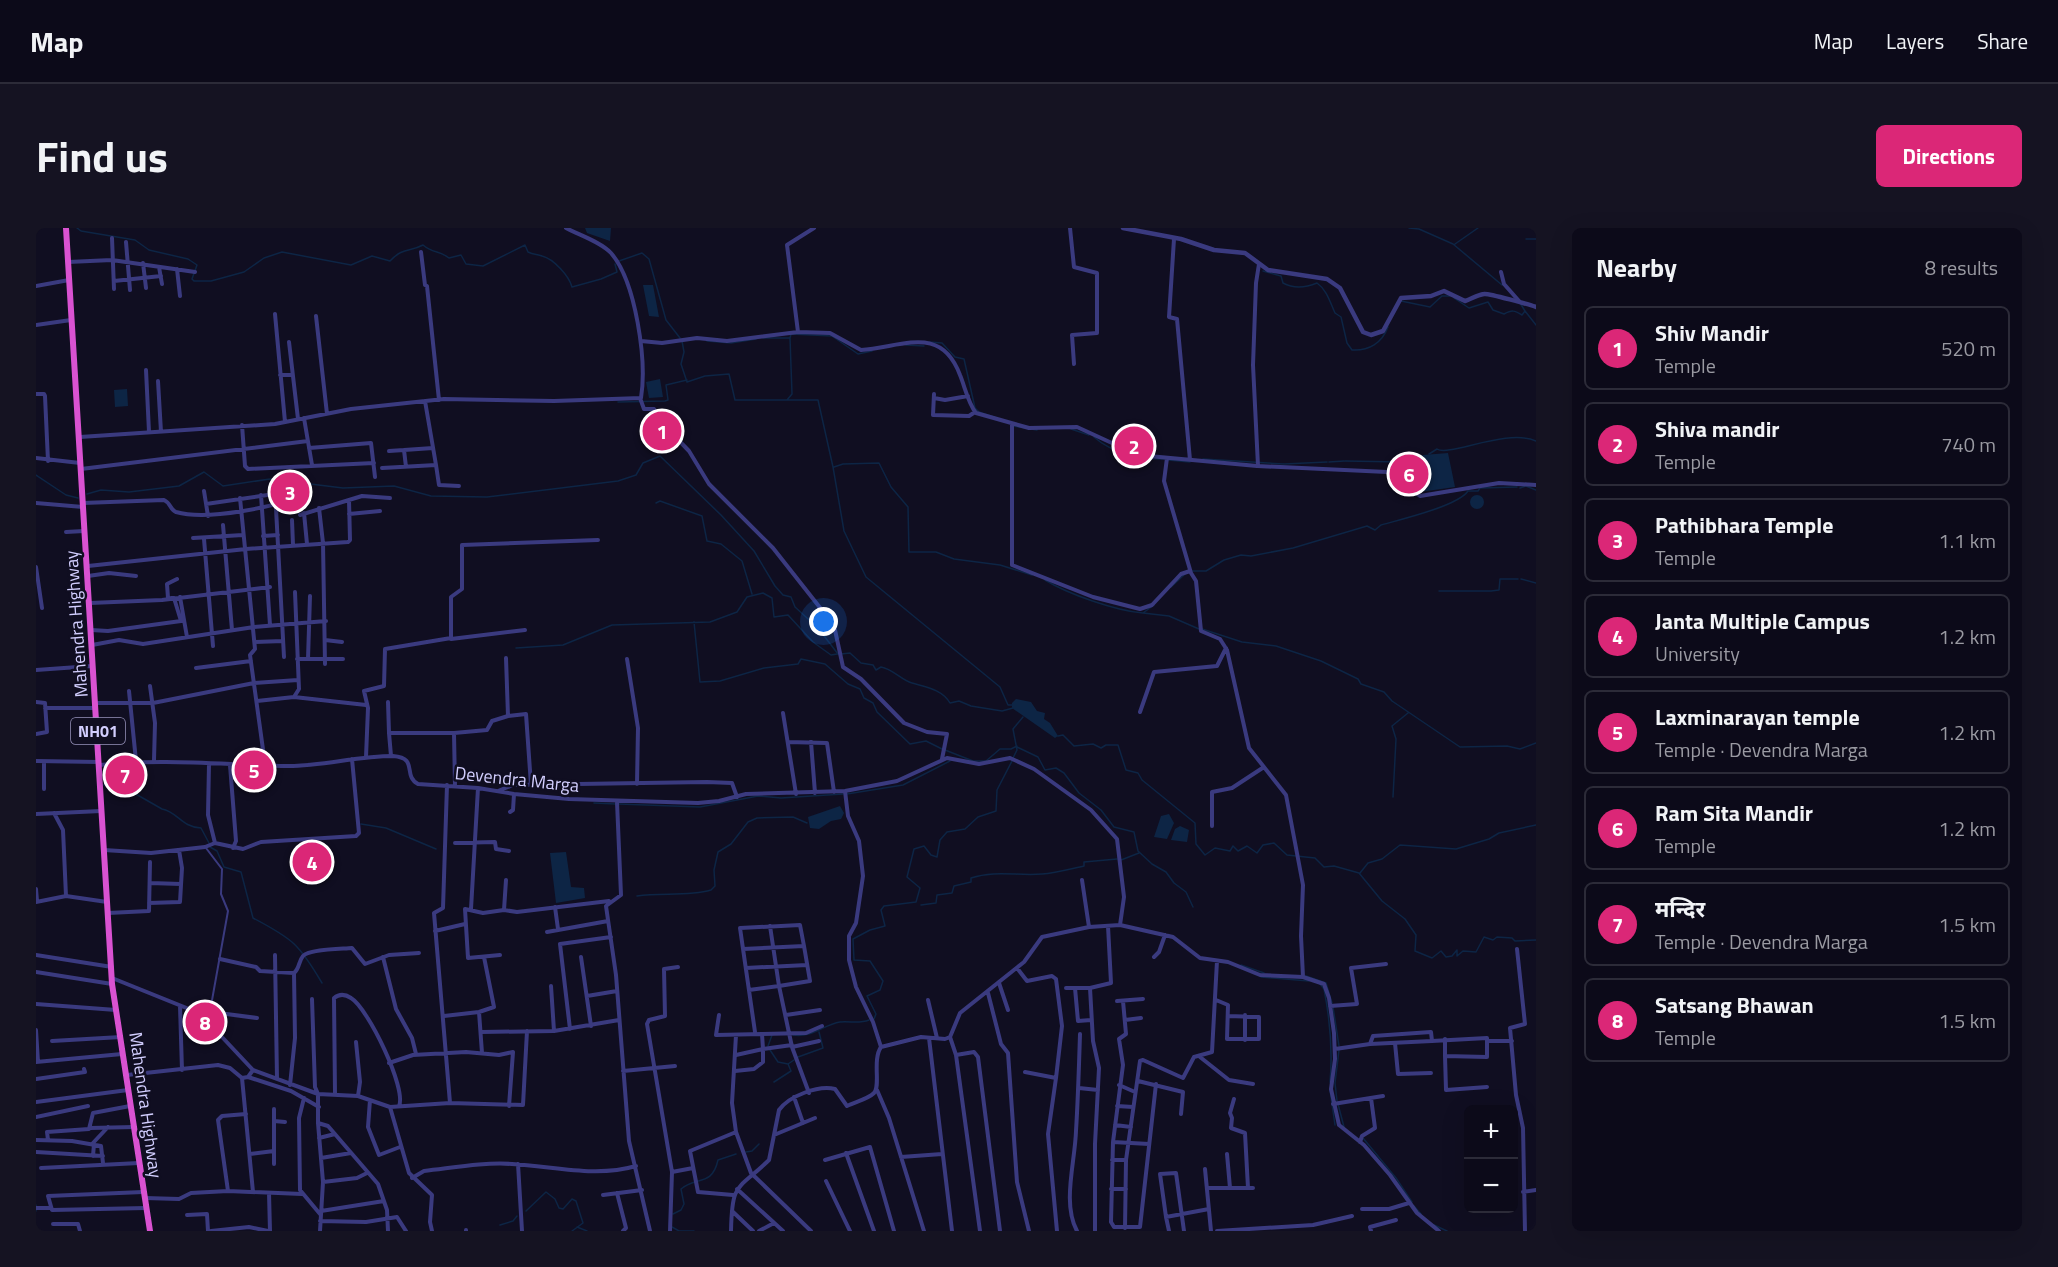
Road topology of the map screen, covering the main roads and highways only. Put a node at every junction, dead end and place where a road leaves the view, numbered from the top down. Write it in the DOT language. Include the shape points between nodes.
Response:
graph roads {
  1 [pos="66,228"];
  2 [pos="150,1231"];
  1 -- 2 [label="highway, Mahendra Highway / NH01" via="112,981"];
}
